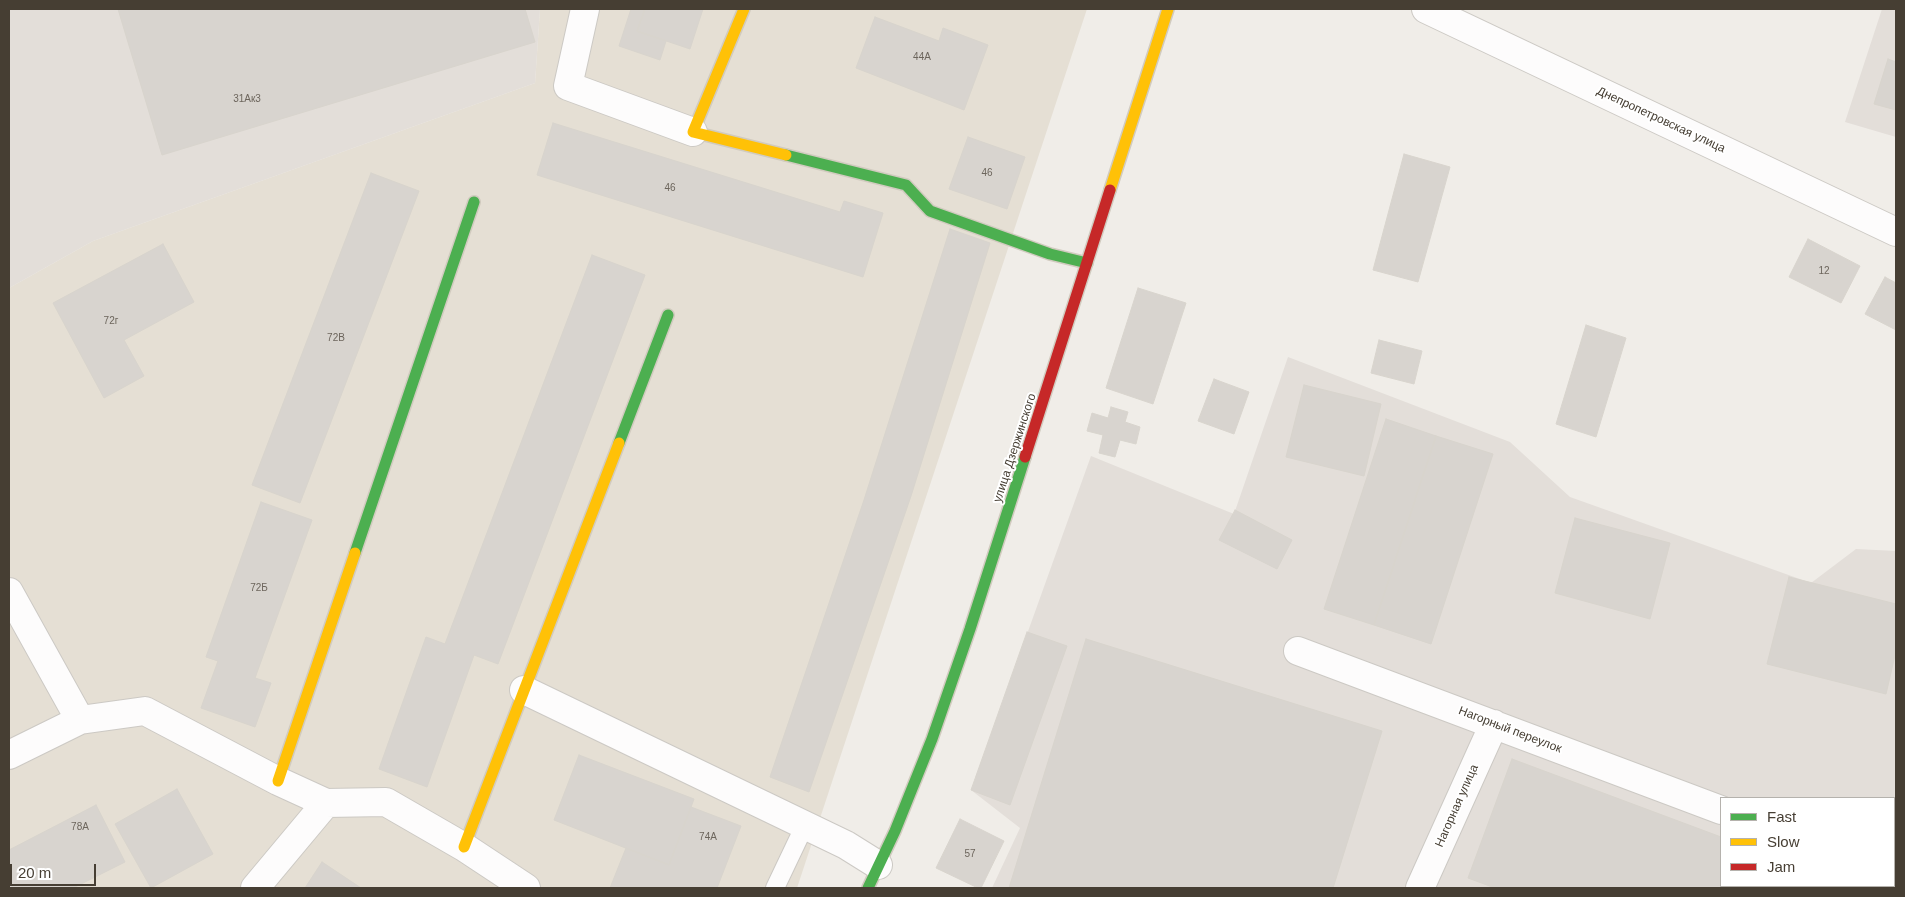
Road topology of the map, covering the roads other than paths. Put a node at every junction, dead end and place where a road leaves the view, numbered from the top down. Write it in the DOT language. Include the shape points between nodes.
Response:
graph roads {
  1 [pos="585,9"];
  2 [pos="744,9"];
  3 [pos="1168,9"];
  4 [pos="1426,9"];
  5 [pos="693,132"];
  6 [pos="474,202"];
  7 [pos="1896,232"];
  8 [pos="1086,263"];
  9 [pos="668,315"];
  10 [pos="9,592"];
  11 [pos="1298,651"];
  12 [pos="524,690"];
  13 [pos="80,720"];
  14 [pos="1494,724"];
  15 [pos="9,755"];
  16 [pos="278,782"];
  17 [pos="326,803"];
  18 [pos="1720,810"];
  19 [pos="805,825"];
  20 [pos="464,847"];
  21 [pos="873,877"];
  22 [pos="254,888"];
  23 [pos="526,888"];
  24 [pos="775,888"];
  25 [pos="1420,888"];
  1 -- 5 [label="street" via="568,86"];
  2 -- 5 [label="street"];
  3 -- 8 [label="street, улица Дзержинского"];
  4 -- 7 [label="street, Днепропетровская улица"];
  5 -- 8 [label="street" via="906,185 930,211 1050,254"];
  6 -- 16 [label="street"];
  8 -- 21 [label="street, улица Дзержинского" via="1006,521 942,712"];
  9 -- 12 [label="street"];
  10 -- 13 [label="street"];
  11 -- 14 [label="street, Нагорный переулок"];
  12 -- 19 [label="street"];
  12 -- 20 [label="street"];
  13 -- 15 [label="street"];
  13 -- 16 [label="street" via="144,711"];
  14 -- 18 [label="street, Нагорный переулок"];
  14 -- 25 [label="street, Нагорная улица"];
  16 -- 17 [label="street"];
  17 -- 20 [label="street" via="386,802"];
  17 -- 22 [label="street"];
  19 -- 21 [label="street" via="846,845"];
  19 -- 24 [label="lane"];
  20 -- 23 [label="street"];
}
